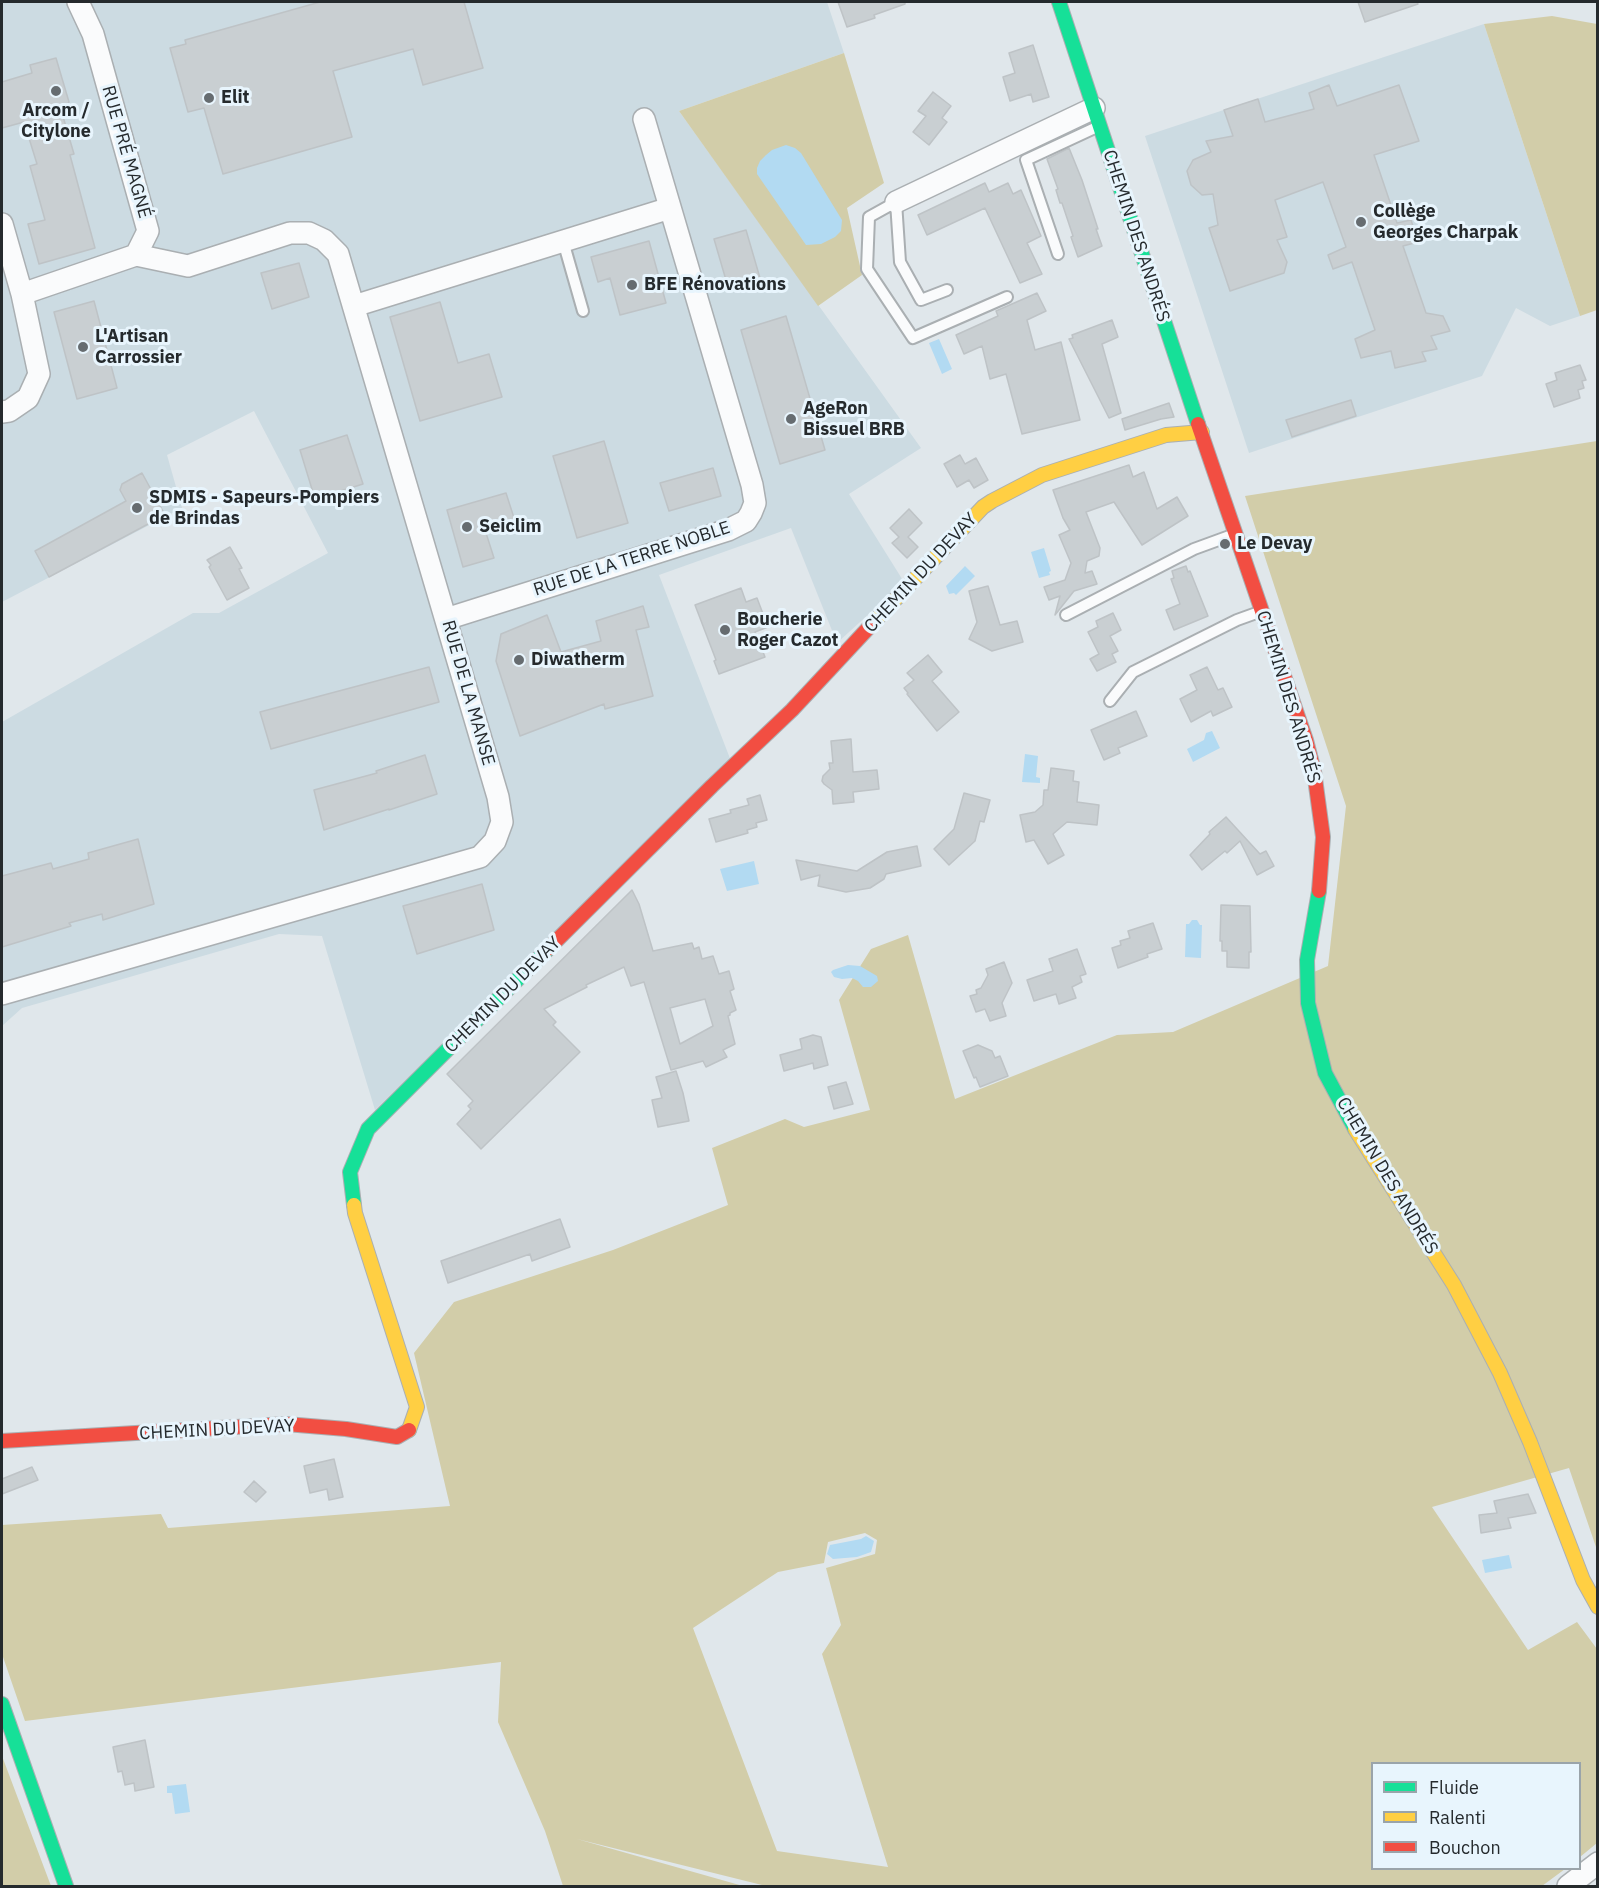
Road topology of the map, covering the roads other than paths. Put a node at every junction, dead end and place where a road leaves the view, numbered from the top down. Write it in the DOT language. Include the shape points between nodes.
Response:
graph roads {
  1 [pos="78,2"];
  2 [pos="1059,2"];
  3 [pos="1097,117"];
  4 [pos="644,119"];
  5 [pos="896,202"];
  6 [pos="670,208"];
  7 [pos="2,224"];
  8 [pos="563,242"];
  9 [pos="1058,254"];
  10 [pos="136,255"];
  11 [pos="947,290"];
  12 [pos="22,294"];
  13 [pos="1007,297"];
  14 [pos="354,306"];
  15 [pos="583,311"];
  16 [pos="2,412"];
  17 [pos="1202,432"];
  18 [pos="1235,534"];
  19 [pos="1262,611"];
  20 [pos="1066,615"];
  21 [pos="446,619"];
  22 [pos="1110,701"];
  23 [pos="2,994"];
  24 [pos="2,1441"];
  25 [pos="1598,1607"];
  26 [pos="2,1704"];
  27 [pos="1598,1863"];
  28 [pos="66,1887"];
  29 [pos="1568,1887"];
  1 -- 10 [label="street, RUE PRÉ MAGNÉ" via="93,34 148,231"];
  2 -- 3 [label="street, CHEMIN DES ANDRÉS"];
  3 -- 5 [label="street"];
  3 -- 9 [label="lane" via="1026,160"];
  3 -- 17 [label="street, CHEMIN DES ANDRÉS"];
  4 -- 6 [label="street, RUE DE LA TERRE NOBLE"];
  5 -- 11 [label="lane" via="900,262 921,300"];
  5 -- 13 [label="lane" via="868,217 867,269 913,338"];
  6 -- 8 [label="street"];
  6 -- 21 [label="street, RUE DE LA TERRE NOBLE" via="752,485 752,513 746,521 728,530"];
  7 -- 12 [label="street"];
  8 -- 14 [label="street"];
  8 -- 15 [label="lane"];
  10 -- 12 [label="street"];
  10 -- 14 [label="street, RUE DE LA MANSE" via="188,267 290,233 309,233 324,240 338,254"];
  12 -- 16 [label="street" via="39,374 28,398"];
  14 -- 21 [label="street, RUE DE LA MANSE"];
  17 -- 18 [label="street, CHEMIN DES ANDRÉS"];
  17 -- 24 [label="street, CHEMIN DU DEVAY" via="1166,435 1042,475 983,507 792,710 368,1129 350,1172 355,1213 417,1407 409,1430 397,1437 286,1424"];
  18 -- 19 [label="street, CHEMIN DES ANDRÉS"];
  18 -- 20 [label="lane" via="1194,549"];
  19 -- 22 [label="lane" via="1133,672"];
  19 -- 25 [label="street, CHEMIN DES ANDRÉS" via="1306,740 1318,796 1323,837 1321,878 1307,960 1308,1003 1325,1073 1357,1132 1454,1285 1500,1373 1583,1580"];
  21 -- 23 [label="street, RUE DE LA MANSE" via="502,822 495,841 480,857"];
  26 -- 28 [label="street"];
  27 -- 29 [label="street"];
}
